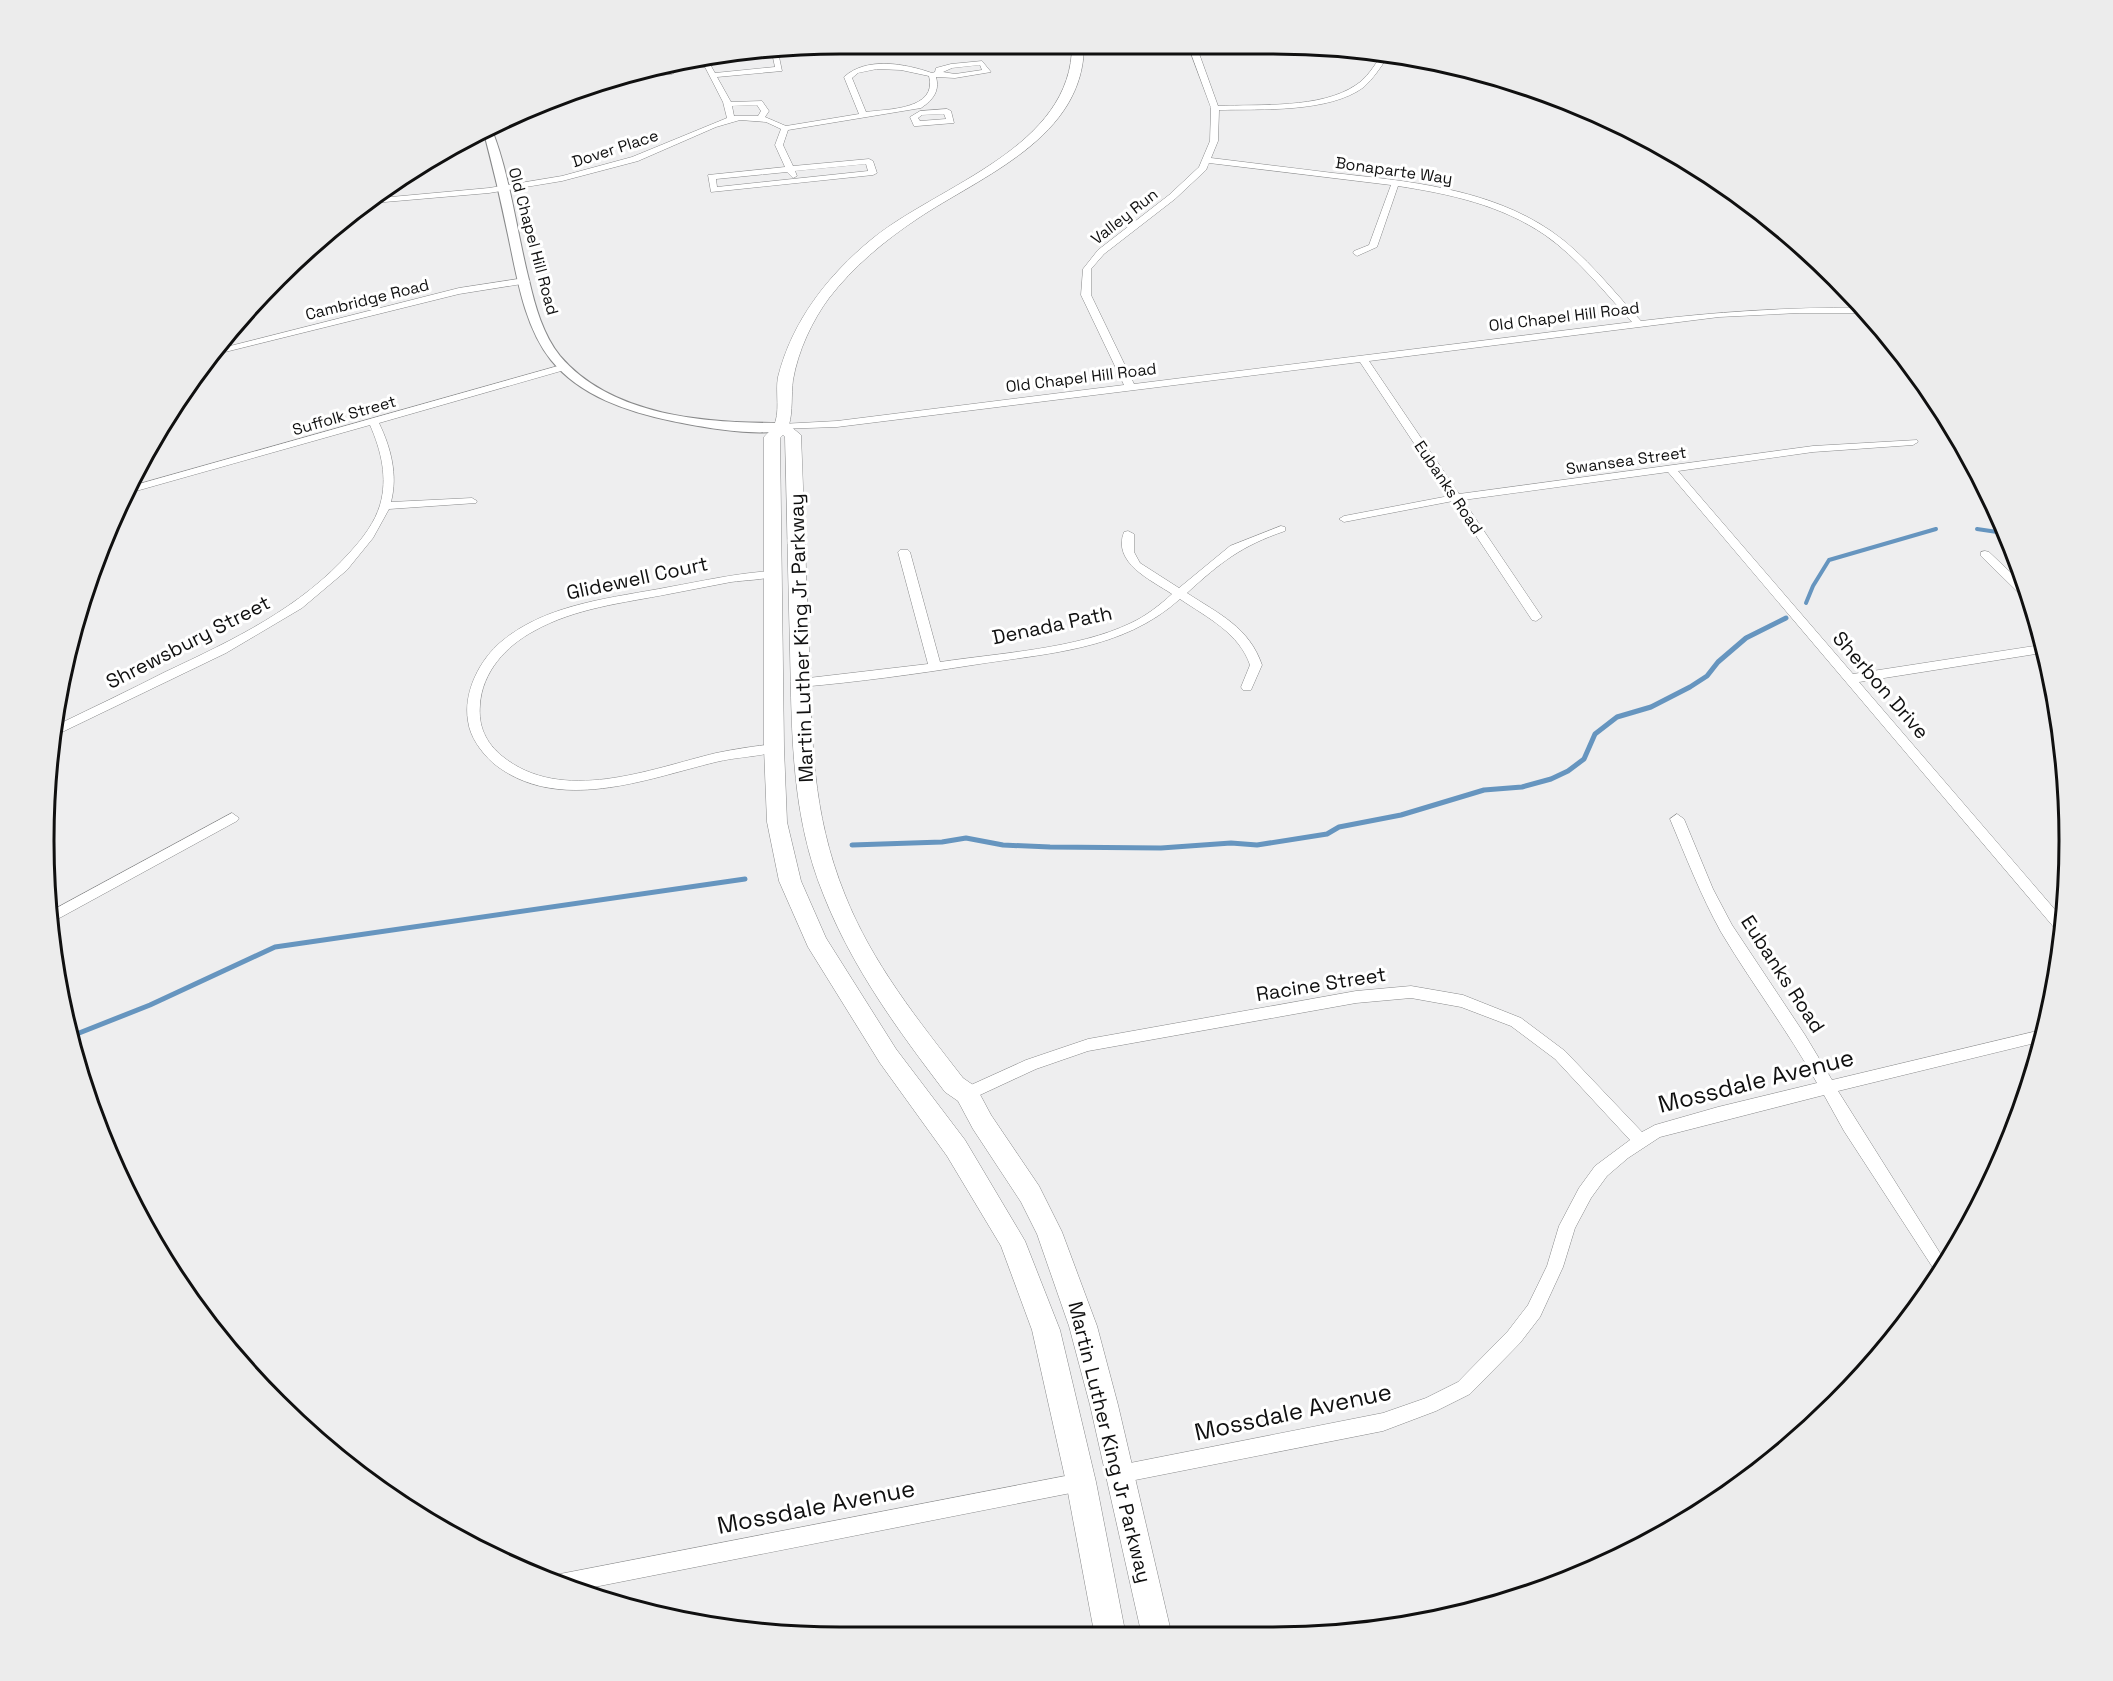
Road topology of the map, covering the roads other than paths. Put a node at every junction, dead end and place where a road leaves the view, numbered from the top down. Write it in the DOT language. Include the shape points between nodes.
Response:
graph roads {
  1 [pos="1077,54"];
  2 [pos="1195,54"];
  3 [pos="776,57"];
  4 [pos="1380,62"];
  5 [pos="707,66"];
  6 [pos="713,75"];
  7 [pos="936,75"];
  8 [pos="728,104"];
  9 [pos="1215,108"];
  10 [pos="863,115"];
  11 [pos="762,116"];
  12 [pos="731,118"];
  13 [pos="785,128"];
  14 [pos="490,137"];
  15 [pos="1208,160"];
  16 [pos="791,170"];
  17 [pos="795,182"];
  18 [pos="1395,184"];
  19 [pos="503,189"];
  20 [pos="386,200"];
  21 [pos="1357,253"];
  22 [pos="525,281"];
  23 [pos="1854,311"];
  24 [pos="1639,324"];
  25 [pos="227,350"];
  26 [pos="1362,358"];
  27 [pos="565,367"];
  28 [pos="1130,387"];
  29 [pos="374,422"];
  30 [pos="781,427"];
  31 [pos="1913,442"];
  32 [pos="1670,468"];
  33 [pos="138,488"];
  34 [pos="1457,498"];
  35 [pos="472,501"];
  36 [pos="385,506"];
  37 [pos="1344,519"];
  38 [pos="1281,529"];
  39 [pos="1128,534"];
  40 [pos="904,552"];
  41 [pos="1985,554"];
  42 [pos="771,574"];
  43 [pos="2015,583"];
  44 [pos="1182,594"];
  45 [pos="1536,617"];
  46 [pos="2035,650"];
  47 [pos="935,666"];
  48 [pos="1850,679"];
  49 [pos="800,683"];
  50 [pos="1247,687"];
  51 [pos="63,728"];
  52 [pos="774,748"];
  53 [pos="232,818"];
  54 [pos="1677,819"];
  55 [pos="58,913"];
  56 [pos="2054,918"];
  57 [pos="2034,1038"];
  58 [pos="1829,1088"];
  59 [pos="967,1094"];
  60 [pos="1640,1140"];
  61 [pos="1936,1262"];
  62 [pos="1120,1474"];
  63 [pos="1081,1482"];
  64 [pos="577,1581"];
  65 [pos="1109,1627"];
  66 [pos="1155,1627"];
  1 -- 30 [label="main road, Martin Luther King Jr Parkway" via="1070,86 1051,119 1027,144 872,246 813,309 786,379"];
  2 -- 9 [label="street"];
  3 -- 6 [label="street" via="779,69"];
  4 -- 9 [label="street" via="1360,86 1334,98"];
  5 -- 6 [label="street"];
  6 -- 8 [label="street"];
  7 -- 7 [label="street" via="956,76 987,72 982,63 951,66"];
  7 -- 10 [label="street" via="932,94 916,111"];
  7 -- 10 [label="street" via="891,66 854,72 848,77 849,82"];
  8 -- 11 [label="street" via="759,103 765,111"];
  8 -- 12 [label="street"];
  9 -- 15 [label="street" via="1214,141"];
  10 -- 13 [label="street"];
  11 -- 12 [label="street, Dover Place"];
  11 -- 13 [label="street"];
  12 -- 19 [label="street, Dover Place" via="607,169"];
  13 -- 16 [label="street" via="779,145"];
  14 -- 19 [label="street, Old Chapel Hill Road"];
  15 -- 18 [label="street, Bonaparte Way"];
  15 -- 28 [label="street, Valley Run" via="1194,177 1101,252 1087,269 1086,295"];
  16 -- 17 [label="street"];
  16 -- 17 [label="street" via="869,161 873,173"];
  16 -- 17 [label="street" via="711,177 714,190"];
  18 -- 21 [label="street" via="1373,247"];
  18 -- 24 [label="street, Bonaparte Way" via="1455,193 1533,224 1569,251"];
  19 -- 20 [label="street, Dover Place"];
  19 -- 22 [label="street, Old Chapel Hill Road"];
  22 -- 25 [label="street, Cambridge Road" via="459,291"];
  22 -- 27 [label="street, Old Chapel Hill Road" via="537,322 555,357"];
  23 -- 24 [label="street, Old Chapel Hill Road" via="1747,312"];
  24 -- 26 [label="street, Old Chapel Hill Road"];
  26 -- 28 [label="street, Old Chapel Hill Road"];
  26 -- 34 [label="street, Eubanks Road"];
  27 -- 29 [label="street, Suffolk Street"];
  27 -- 30 [label="street, Old Chapel Hill Road" via="605,395 658,414 712,425"];
  28 -- 30 [label="street, Old Chapel Hill Road" via="837,424"];
  29 -- 33 [label="street, Suffolk Street"];
  29 -- 36 [label="street, Shrewsbury Street" via="388,465"];
  30 -- 42 [label="main road, Martin Luther King Jr Parkway" via="772,437"];
  30 -- 49 [label="main road, Martin Luther King Jr Parkway" via="793,435"];
  31 -- 32 [label="street, Swansea Street" via="1824,447"];
  32 -- 34 [label="street, Swansea Street"];
  32 -- 48 [label="street, Sherbon Drive"];
  34 -- 37 [label="street, Swansea Street"];
  34 -- 45 [label="street, Eubanks Road"];
  35 -- 36 [label="street"];
  36 -- 51 [label="street, Shrewsbury Street" via="349,561 329,582 281,617"];
  38 -- 44 [label="street, Denada Path" via="1222,556"];
  39 -- 44 [label="street" via="1128,552 1136,565"];
  40 -- 47 [label="street"];
  41 -- 43 [label="street"];
  42 -- 52 [label="main road, Martin Luther King Jr Parkway"];
  42 -- 52 [label="street, Glidewell Court" via="596,604 536,625 490,662 475,696 474,723 477,735 497,761 540,781 557,784 619,783"];
  44 -- 47 [label="street, Denada Path" via="1133,627 1094,640"];
  44 -- 50 [label="street" via="1230,627 1250,648 1256,665"];
  46 -- 48 [label="street"];
  47 -- 49 [label="street, Denada Path"];
  48 -- 56 [label="street, Sherbon Drive"];
  49 -- 59 [label="main road, Martin Luther King Jr Parkway" via="806,790 812,826 834,895 877,980 954,1085"];
  52 -- 63 [label="main road, Martin Luther King Jr Parkway" via="777,822 790,881 816,941 888,1056 956,1148 1012,1241 1046,1330"];
  53 -- 55 [label="street"];
  54 -- 58 [label="street, Eubanks Road" via="1727,929"];
  57 -- 58 [label="street, Mossdale Avenue"];
  58 -- 60 [label="street, Mossdale Avenue" via="1718,1114"];
  58 -- 61 [label="street, Eubanks Road"];
  59 -- 60 [label="street, Racine Street" via="1031,1064 1088,1045 1356,998 1412,992 1463,1001 1516,1022 1560,1055"];
  59 -- 62 [label="main road, Martin Luther King Jr Parkway" via="1030,1194 1049,1232 1083,1326"];
  60 -- 62 [label="street, Mossdale Avenue" via="1602,1171 1585,1192 1534,1311 1464,1388 1383,1422"];
  62 -- 66 [label="main road, Martin Luther King Jr Parkway"];
  63 -- 64 [label="street, Mossdale Avenue"];
  63 -- 65 [label="main road, Martin Luther King Jr Parkway"];
}
